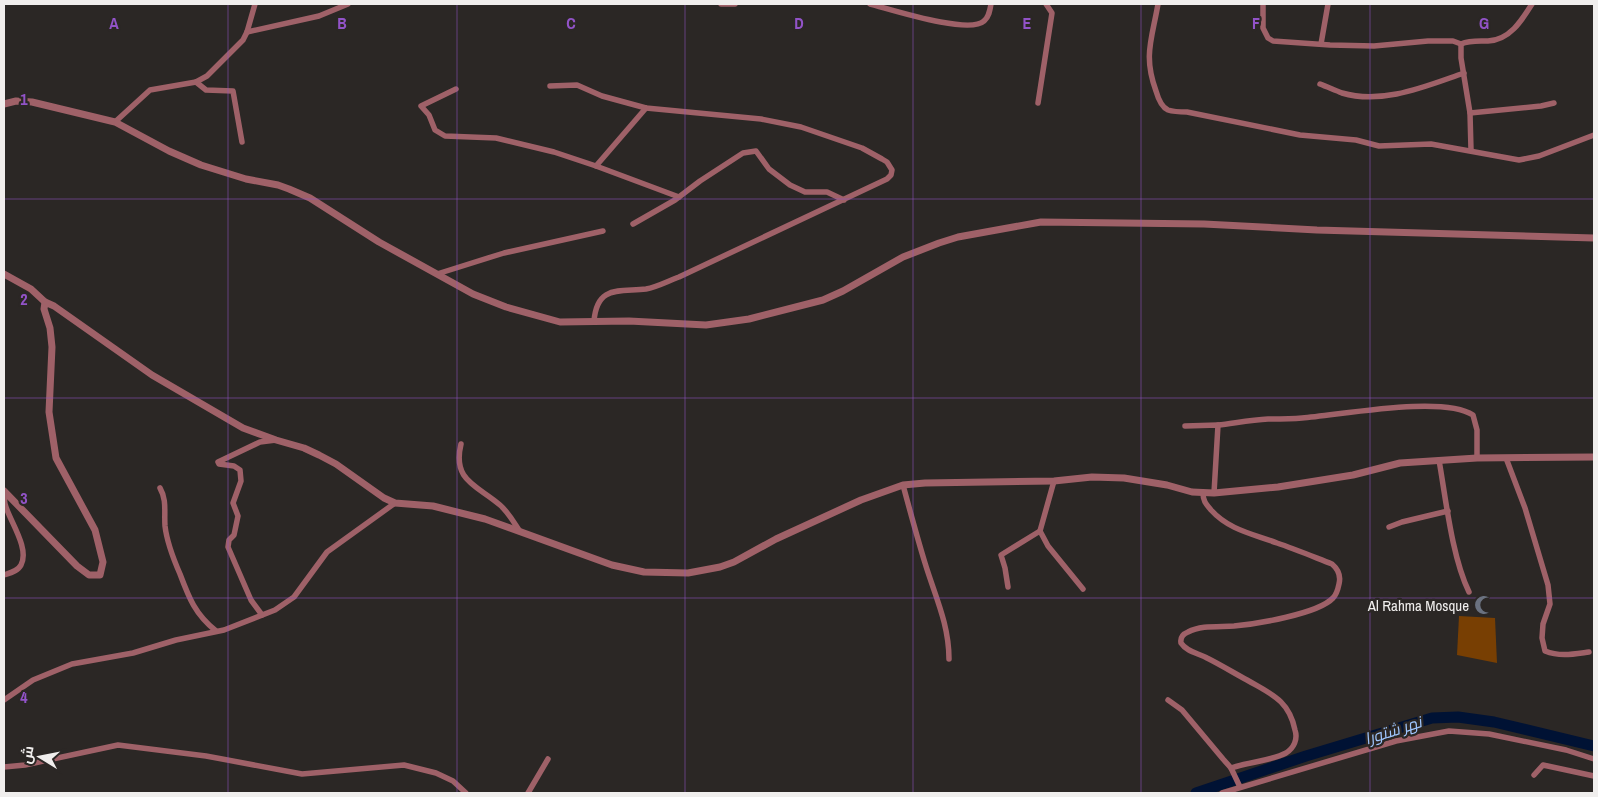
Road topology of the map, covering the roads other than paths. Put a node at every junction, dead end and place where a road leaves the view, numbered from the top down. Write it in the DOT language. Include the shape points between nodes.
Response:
graph roads {
  1 [pos="255,4"];
  2 [pos="348,4"];
  3 [pos="721,4"];
  4 [pos="735,4"];
  5 [pos="870,4"];
  6 [pos="991,4"];
  7 [pos="1046,4"];
  8 [pos="1158,4"];
  9 [pos="1263,4"];
  10 [pos="1328,4"];
  11 [pos="1532,4"];
  12 [pos="248,32"];
  13 [pos="1320,44"];
  14 [pos="1461,44"];
  15 [pos="1464,73"];
  16 [pos="196,82"];
  17 [pos="1320,84"];
  18 [pos="550,86"];
  19 [pos="456,89"];
  20 [pos="1554,102"];
  21 [pos="1038,103"];
  22 [pos="4,104"];
  23 [pos="646,108"];
  24 [pos="1470,113"];
  25 [pos="115,122"];
  26 [pos="1594,135"];
  27 [pos="242,142"];
  28 [pos="1471,150"];
  29 [pos="596,166"];
  30 [pos="679,197"];
  31 [pos="844,200"];
  32 [pos="633,224"];
  33 [pos="603,231"];
  34 [pos="1594,238"];
  35 [pos="4,274"];
  36 [pos="437,274"];
  37 [pos="44,302"];
  38 [pos="594,321"];
  39 [pos="1218,425"];
  40 [pos="1185,426"];
  41 [pos="276,440"];
  42 [pos="461,444"];
  43 [pos="1594,457"];
  44 [pos="1477,458"];
  45 [pos="1506,458"];
  46 [pos="1439,460"];
  47 [pos="1054,480"];
  48 [pos="903,485"];
  49 [pos="160,488"];
  50 [pos="4,492"];
  51 [pos="1203,493"];
  52 [pos="1214,493"];
  53 [pos="395,503"];
  54 [pos="1448,511"];
  55 [pos="1389,527"];
  56 [pos="519,530"];
  57 [pos="1040,531"];
  58 [pos="4,575"];
  59 [pos="1008,587"];
  60 [pos="1083,589"];
  61 [pos="1469,592"];
  62 [pos="262,615"];
  63 [pos="216,631"];
  64 [pos="1590,652"];
  65 [pos="949,660"];
  66 [pos="4,700"];
  67 [pos="1168,700"];
  68 [pos="548,759"];
  69 [pos="1594,759"];
  70 [pos="4,767"];
  71 [pos="1231,768"];
  72 [pos="1534,775"];
  73 [pos="1594,776"];
  74 [pos="1239,785"];
  75 [pos="466,793"];
  76 [pos="528,793"];
  77 [pos="1222,793"];
  1 -- 12 [label="street"];
  2 -- 12 [label="street" via="319,16"];
  3 -- 4 [label="street"];
  5 -- 6 [label="street" via="927,20 964,25 985,21"];
  7 -- 21 [label="street" via="1052,13"];
  8 -- 28 [label="street" via="1148,61 1157,96 1166,109 1293,134 1356,140 1379,146 1432,144"];
  9 -- 13 [label="street" via="1263,28 1268,38 1279,42"];
  10 -- 13 [label="street"];
  11 -- 14 [label="street" via="1515,28 1498,39"];
  12 -- 16 [label="street" via="207,76"];
  13 -- 14 [label="street" via="1374,46 1453,41"];
  14 -- 15 [label="street"];
  15 -- 17 [label="street" via="1392,94 1355,95"];
  15 -- 24 [label="street"];
  16 -- 25 [label="street" via="150,90"];
  16 -- 27 [label="street" via="206,90 233,91"];
  18 -- 23 [label="street" via="577,85 602,96"];
  19 -- 29 [label="street" via="421,106 429,115 434,130 444,136 504,140"];
  20 -- 24 [label="street"];
  22 -- 25 [label="street" via="32,102"];
  23 -- 29 [label="street"];
  23 -- 31 [label="street" via="783,123 862,148 887,162 892,170 887,180"];
  24 -- 28 [label="street"];
  25 -- 36 [label="street" via="201,165 300,194"];
  26 -- 28 [label="street" via="1527,160"];
  29 -- 30 [label="street"];
  30 -- 31 [label="street" via="744,153 756,151 769,169 790,185 805,192 827,192"];
  30 -- 32 [label="street"];
  31 -- 38 [label="street" via="659,285 608,293 598,303"];
  33 -- 36 [label="street" via="504,253"];
  34 -- 38 [label="street" via="1204,224 1041,222 939,243 903,257 823,300 749,319 706,325"];
  35 -- 37 [label="street" via="31,289"];
  36 -- 38 [label="street" via="472,294 506,307 553,321"];
  37 -- 41 [label="street" via="152,375 243,428"];
  37 -- 50 [label="street" via="52,346 50,412 56,458 95,530 103,562 100,575 89,575 78,566"];
  39 -- 40 [label="street"];
  39 -- 44 [label="street" via="1402,407 1462,409 1473,415 1477,430"];
  39 -- 52 [label="street"];
  41 -- 53 [label="street" via="304,448 336,464"];
  41 -- 62 [label="street" via="260,442 218,462 240,470 241,481 233,503 238,516 228,547 251,600"];
  42 -- 56 [label="street" via="459,462 465,478 501,506"];
  43 -- 45 [label="street"];
  44 -- 45 [label="street"];
  44 -- 46 [label="street"];
  45 -- 64 [label="street" via="1548,584 1550,604 1542,638 1545,652 1565,655"];
  46 -- 52 [label="street" via="1400,463 1353,475 1278,487"];
  46 -- 54 [label="street"];
  47 -- 48 [label="street"];
  47 -- 51 [label="street" via="1124,478"];
  47 -- 57 [label="street"];
  48 -- 56 [label="street" via="861,500 734,562 697,572 630,570"];
  48 -- 65 [label="street" via="942,612 949,641"];
  49 -- 63 [label="street" via="164,496 168,545 185,590 198,613"];
  50 -- 58 [label="street" via="5,505 21,540 22,559 17,569"];
  51 -- 52 [label="street"];
  51 -- 71 [label="street" via="1203,500 1227,524 1332,564 1340,576 1332,598 1309,610 1264,621 1200,628 1182,636 1180,643 1187,649 1274,694 1282,701 1292,720 1296,734 1291,749 1282,755"];
  53 -- 56 [label="street" via="433,506"];
  53 -- 62 [label="street" via="327,552 282,607"];
  54 -- 55 [label="street"];
  54 -- 61 [label="street"];
  57 -- 59 [label="street" via="1001,555"];
  57 -- 60 [label="street" via="1048,546"];
  62 -- 63 [label="street"];
  63 -- 66 [label="street" via="132,653 72,664 33,680"];
  67 -- 71 [label="street" via="1182,710"];
  68 -- 76 [label="street"];
  69 -- 74 [label="street" via="1489,734 1449,732 1396,741 1278,777"];
  70 -- 75 [label="street" via="118,745 206,756 302,774 404,765 436,773 453,781"];
  71 -- 74 [label="street"];
  72 -- 73 [label="street" via="1543,765"];
  74 -- 77 [label="street"];
}
